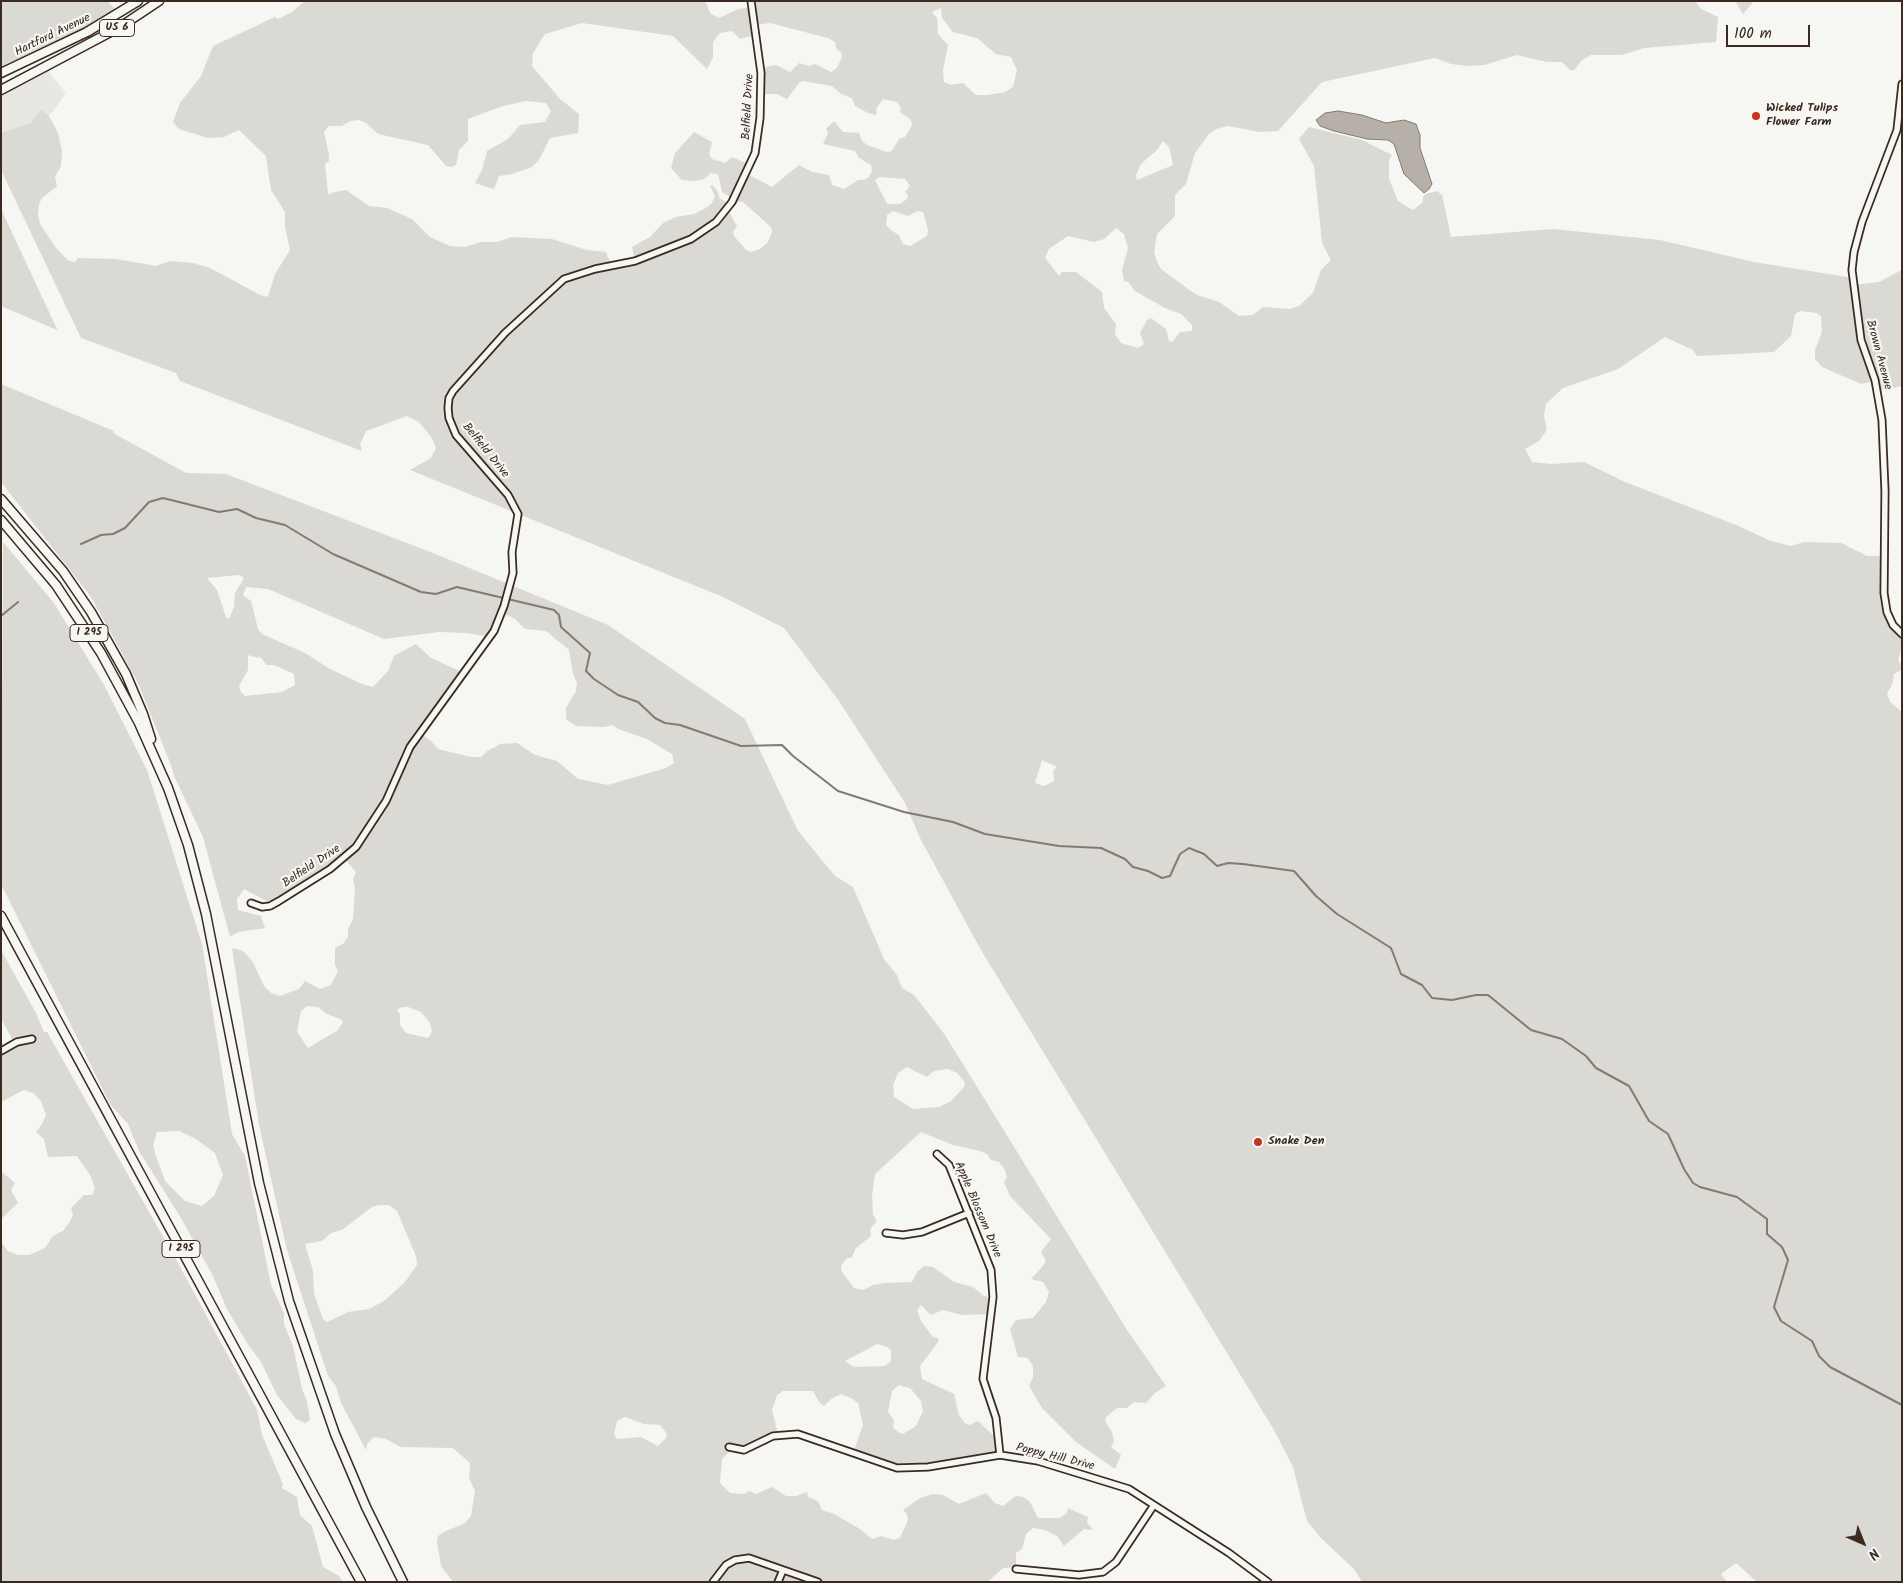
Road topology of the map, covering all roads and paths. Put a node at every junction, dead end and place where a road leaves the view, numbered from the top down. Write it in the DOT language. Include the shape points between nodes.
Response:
graph roads {
  1 [pos="138,1"];
  2 [pos="159,1"];
  3 [pos="751,1"];
  4 [pos="1,73"];
  5 [pos="1902,84"];
  6 [pos="1,90"];
  7 [pos="1,499"];
  8 [pos="1,520"];
  9 [pos="1902,634"];
  10 [pos="156,760"];
  11 [pos="251,903"];
  12 [pos="1,916"];
  13 [pos="32,1039"];
  14 [pos="1,1051"];
  15 [pos="937,1154"];
  16 [pos="969,1213"];
  17 [pos="886,1233"];
  18 [pos="729,1447"];
  19 [pos="1000,1455"];
  20 [pos="1154,1505"];
  21 [pos="1016,1569"];
  22 [pos="783,1570"];
  23 [pos="361,1582"];
  24 [pos="403,1582"];
  25 [pos="713,1582"];
  26 [pos="778,1582"];
  27 [pos="818,1582"];
  28 [pos="1268,1582"];
  1 -- 4 [label="highway, Hartford Avenue / US 6" via="95,28"];
  2 -- 6 [label="highway, Hartford Avenue / US 6" via="100,38"];
  3 -- 11 [label="street, Belfield Drive" via="761,73 759,127 755,153 726,212 702,232 677,245 635,261 564,279 505,333 449,398 449,418 456,434 508,495 518,514 510,587 496,624 410,748 386,801 356,847 330,869 279,902 262,907"];
  5 -- 9 [label="street, Brown Avenue" via="1897,130 1862,222 1852,270 1860,332 1875,380 1882,420 1884,593 1887,612"];
  7 -- 10 [label="highway" via="69,579 102,629 134,692"];
  8 -- 10 [label="highway, I 295" via="52,580 86,630 121,688"];
  10 -- 24 [label="highway, I 295" via="184,833 204,904 262,1196 289,1301 335,1434"];
  12 -- 23 [label="highway, I 295"];
  13 -- 14 [label="street" via="17,1042"];
  15 -- 16 [label="street, Apple Blossom Drive" via="948,1165"];
  16 -- 17 [label="street" via="922,1232"];
  16 -- 19 [label="street, Apple Blossom Drive" via="993,1282 983,1379 996,1418"];
  18 -- 19 [label="street, Poppy Hill Drive" via="744,1450 773,1436 798,1434 897,1468 928,1467"];
  19 -- 20 [label="street, Poppy Hill Drive" via="1038,1461 1094,1477 1129,1489"];
  20 -- 21 [label="street" via="1116,1562 1103,1572 1079,1575"];
  20 -- 28 [label="street, Poppy Hill Drive"];
  22 -- 25 [label="street" via="749,1558 735,1560 726,1565"];
  22 -- 26 [label="street"];
  22 -- 27 [label="street"];
}
